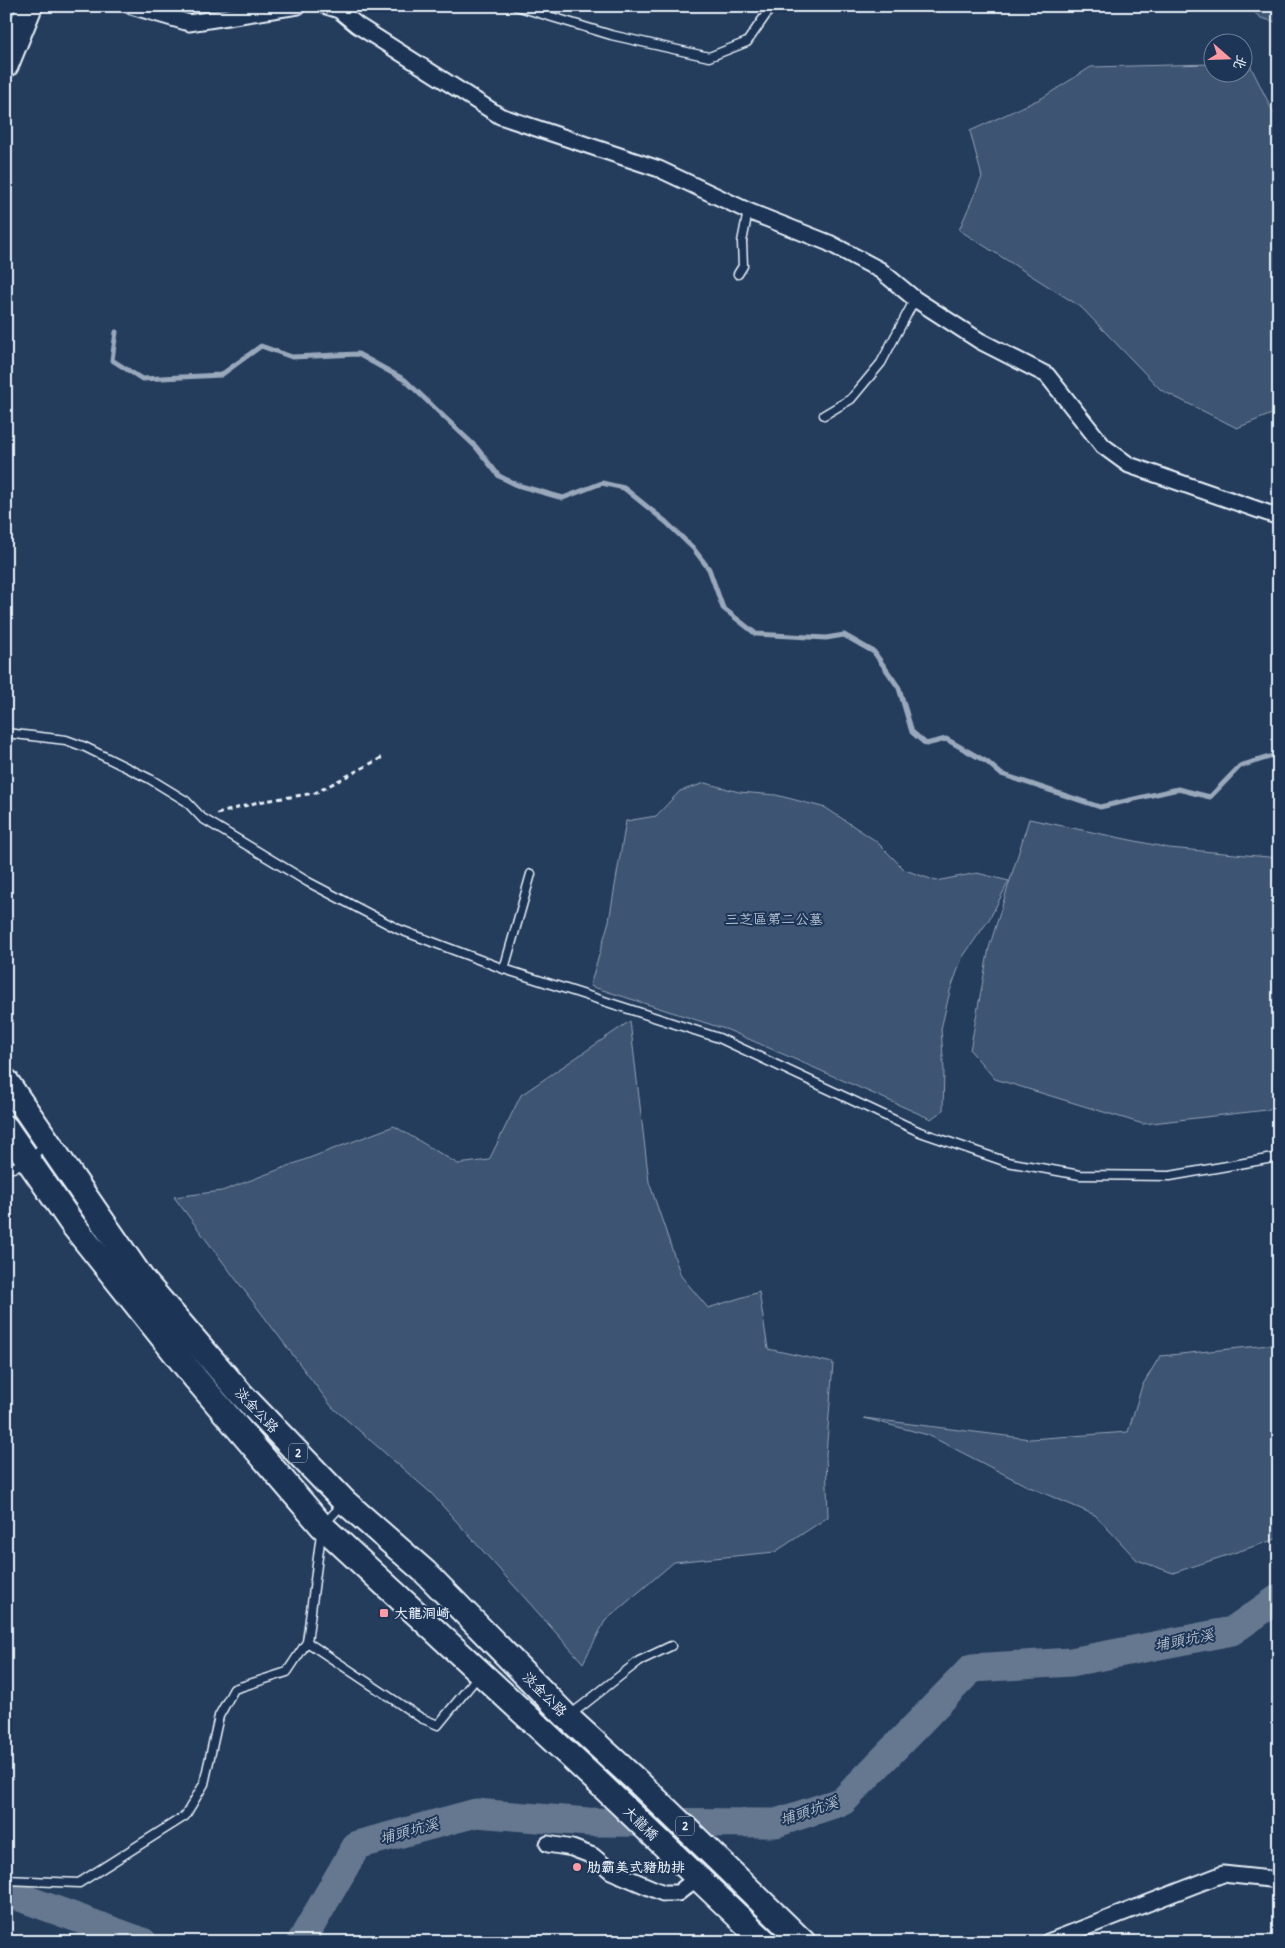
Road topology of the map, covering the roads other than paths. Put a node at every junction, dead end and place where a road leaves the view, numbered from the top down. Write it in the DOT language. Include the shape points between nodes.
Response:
graph roads {
  1 [pos="30,6"];
  2 [pos="131,6"];
  3 [pos="298,6"];
  4 [pos="326,6"];
  5 [pos="516,6"];
  6 [pos="772,6"];
  7 [pos="6,65"];
  8 [pos="748,210"];
  9 [pos="738,274"];
  10 [pos="915,299"];
  11 [pos="824,415"];
  12 [pos="1279,517"];
  13 [pos="6,733"];
  14 [pos="531,874"];
  15 [pos="504,969"];
  16 [pos="6,1081"];
  17 [pos="6,1128"];
  18 [pos="48,1143"];
  19 [pos="1279,1157"];
  20 [pos="29,1160"];
  21 [pos="6,1167"];
  22 [pos="345,1502"];
  23 [pos="322,1526"];
  24 [pos="307,1642"];
  25 [pos="671,1646"];
  26 [pos="480,1672"];
  27 [pos="567,1717"];
  28 [pos="598,1782"];
  29 [pos="639,1783"];
  30 [pos="548,1844"];
  31 [pos="690,1870"];
  32 [pos="6,1880"];
  33 [pos="1279,1880"];
  34 [pos="765,1942"];
  35 [pos="803,1942"];
  36 [pos="1048,1942"];
  1 -- 7 [label="main road"];
  2 -- 3 [label="street" via="189,22"];
  4 -- 8 [label="street" via="339,10 357,25 500,116 659,169"];
  5 -- 6 [label="lane" via="611,35 709,57 747,42"];
  8 -- 9 [label="lane" via="742,242 743,266"];
  8 -- 10 [label="street" via="829,243 880,270"];
  10 -- 11 [label="lane" via="881,363 851,399"];
  10 -- 12 [label="street" via="980,340 1047,375 1103,446 1129,465"];
  13 -- 15 [label="lane" via="66,740 85,746 150,779 186,801 202,818 308,882 398,929"];
  14 -- 15 [label="lane"];
  15 -- 19 [label="lane" via="719,1038 920,1132 1007,1162 1080,1174 1170,1176"];
  16 -- 18 [label="main road, 淡金公路 / 2"];
  17 -- 20 [label="main road, 淡金公路 / 2"];
  18 -- 20 [label="lane"];
  18 -- 22 [label="main road, 淡金公路 / 2" via="142,1279 241,1394"];
  20 -- 21 [label="lane" via="13,1168"];
  20 -- 23 [label="main road, 淡金公路 / 2" via="79,1233 196,1379"];
  22 -- 23 [label="lane"];
  22 -- 27 [label="main road, 淡金公路 / 2" via="425,1572"];
  23 -- 24 [label="lane"];
  23 -- 26 [label="main road, 淡金公路 / 2"];
  24 -- 26 [label="lane" via="421,1718 438,1725"];
  24 -- 32 [label="lane" via="287,1672 234,1689 219,1716 204,1784 185,1816 79,1883"];
  25 -- 27 [label="lane" via="639,1661"];
  26 -- 28 [label="main road, 淡金公路 / 2"];
  27 -- 29 [label="main road, 淡金公路 / 2"];
  28 -- 31 [label="main road, 大龍橋 / 2"];
  29 -- 35 [label="main road, 大龍橋 / 2"];
  30 -- 31 [label="street" via="593,1856 611,1871 663,1893 678,1893"];
  31 -- 34 [label="main road, 2"];
  33 -- 36 [label="street" via="1223,1874"];
}
